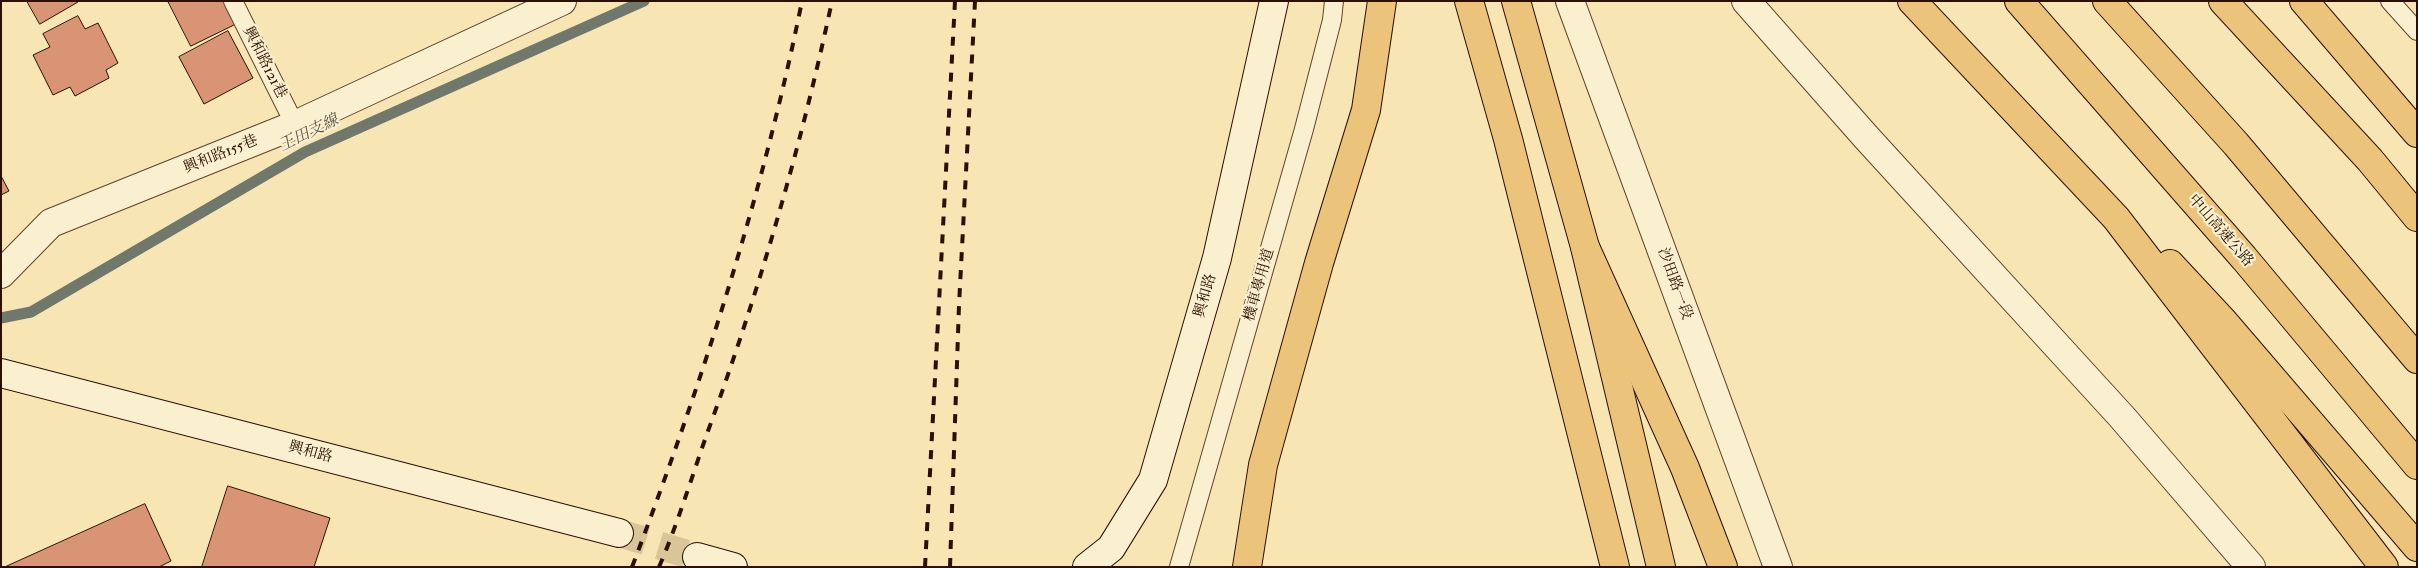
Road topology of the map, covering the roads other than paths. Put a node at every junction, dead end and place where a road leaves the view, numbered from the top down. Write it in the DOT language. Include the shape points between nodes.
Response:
graph roads {
  1 [pos="233,1"];
  2 [pos="562,1"];
  3 [pos="1274,1"];
  4 [pos="1334,1"];
  5 [pos="1382,1"];
  6 [pos="1469,1"];
  7 [pos="1516,1"];
  8 [pos="1570,1"];
  9 [pos="1746,1"];
  10 [pos="1912,1"];
  11 [pos="2019,1"];
  12 [pos="2107,1"];
  13 [pos="2223,1"];
  14 [pos="2304,1"];
  15 [pos="2390,1"];
  16 [pos="2417,31"];
  17 [pos="296,124"];
  18 [pos="2417,134"];
  19 [pos="2417,217"];
  20 [pos="2116,218"];
  21 [pos="1586,246"];
  22 [pos="1,274"];
  23 [pos="2417,359"];
  24 [pos="1,373"];
  25 [pos="2417,465"];
  26 [pos="620,533"];
  27 [pos="2417,547"];
  28 [pos="697,556"];
  29 [pos="733,567"];
  30 [pos="1087,567"];
  31 [pos="1179,567"];
  32 [pos="1247,567"];
  33 [pos="1615,567"];
  34 [pos="1661,567"];
  35 [pos="1723,567"];
  36 [pos="1778,567"];
  37 [pos="2251,567"];
  38 [pos="2384,567"];
  1 -- 17 [label="lane, 興和路121巷"];
  2 -- 17 [label="street, 興和路155巷"];
  3 -- 30 [label="street, 興和路" via="1217,258 1153,480 1111,548"];
  4 -- 31 [label="lane, 機車專用道" via="1304,129"];
  5 -- 32 [label="main road" via="1366,110 1263,464"];
  6 -- 33 [label="main road" via="1508,139"];
  7 -- 21 [label="main road"];
  8 -- 36 [label="street, 沙田路一段"];
  9 -- 37 [label="street" via="2122,417"];
  10 -- 20 [label="main road"];
  11 -- 25 [label="main road, 中山高速公路" via="2244,258"];
  12 -- 23 [label="main road" via="2236,144"];
  13 -- 19 [label="main road" via="2370,160"];
  14 -- 18 [label="main road"];
  15 -- 16 [label="lane"];
  17 -- 22 [label="street, 興和路155巷" via="51,223"];
  20 -- 27 [label="main road" via="2148,242 2176,270"];
  20 -- 38 [label="main road"];
  21 -- 34 [label="main road"];
  21 -- 35 [label="main road" via="1685,468"];
  24 -- 26 [label="street, 興和路"];
  28 -- 29 [label="street"];
}
